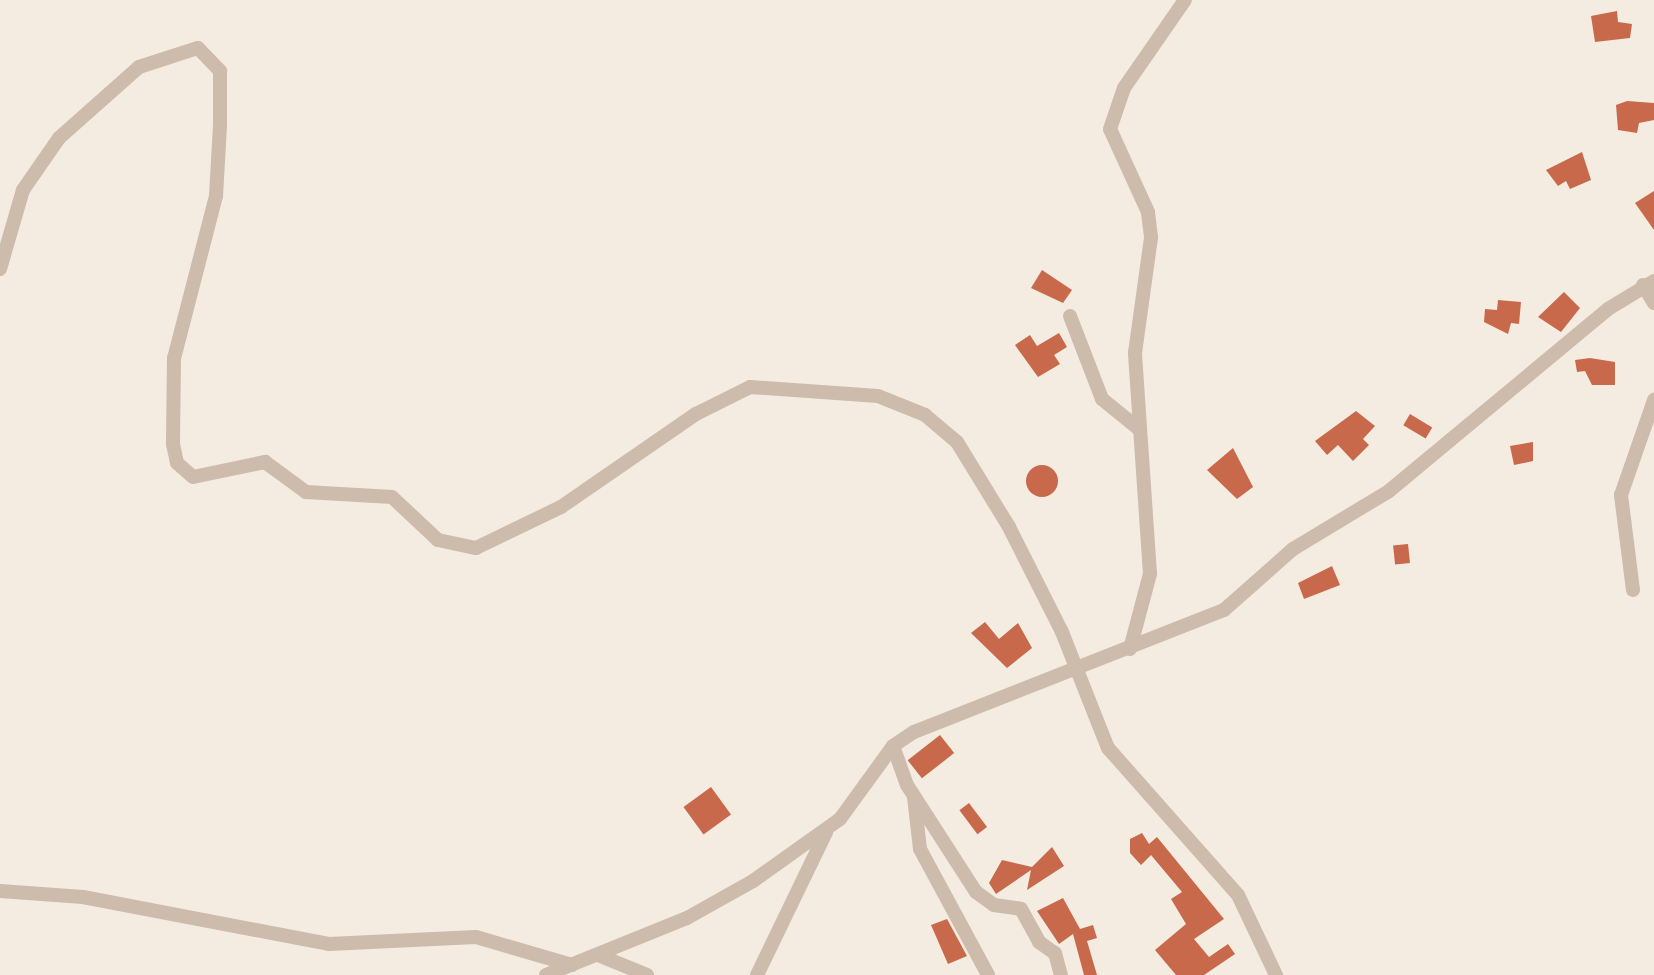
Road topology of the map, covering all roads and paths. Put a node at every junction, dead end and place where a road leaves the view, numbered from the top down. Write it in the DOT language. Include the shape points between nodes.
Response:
graph roads {
  1 [pos="1185,0"];
  2 [pos="0,269"];
  3 [pos="1648,283"];
  4 [pos="1654,303"];
  5 [pos="1070,316"];
  6 [pos="1654,400"];
  7 [pos="1139,429"];
  8 [pos="1633,590"];
  9 [pos="1130,649"];
  10 [pos="1076,674"];
  11 [pos="893,746"];
  12 [pos="914,797"];
  13 [pos="826,832"];
  14 [pos="0,891"];
  15 [pos="598,955"];
  16 [pos="572,965"];
  17 [pos="546,975"];
  18 [pos="647,975"];
  19 [pos="757,975"];
  20 [pos="988,975"];
  21 [pos="1061,975"];
  22 [pos="1276,975"];
  1 -- 7 [label="street" via="1124,88 1110,129 1151,224 1135,353"];
  2 -- 10 [label="street" via="23,190 59,138 139,67 198,48 220,71 220,125 216,196 174,358 173,444 185,472 206,476 265,462 306,492 392,497 438,540 476,548 561,507 740,391 776,385 878,396 925,415 957,442 1009,527"];
  3 -- 4 [label="street"];
  3 -- 9 [label="street" via="1438,454 1293,549 1224,610"];
  5 -- 7 [label="street" via="1102,399"];
  6 -- 8 [label="street" via="1621,495"];
  7 -- 9 [label="street" via="1150,574"];
  9 -- 10 [label="street"];
  10 -- 11 [label="street" via="969,709"];
  10 -- 22 [label="street" via="1108,748 1238,895"];
  11 -- 12 [label="street"];
  11 -- 13 [label="street"];
  12 -- 20 [label="street" via="920,849"];
  12 -- 21 [label="street" via="976,892 994,905 1021,909 1039,942 1055,953"];
  13 -- 15 [label="street" via="687,918"];
  13 -- 19 [label="street"];
  14 -- 16 [label="street" via="83,897 329,944 476,937"];
  15 -- 16 [label="street"];
  15 -- 18 [label="street"];
  16 -- 17 [label="street"];
}
